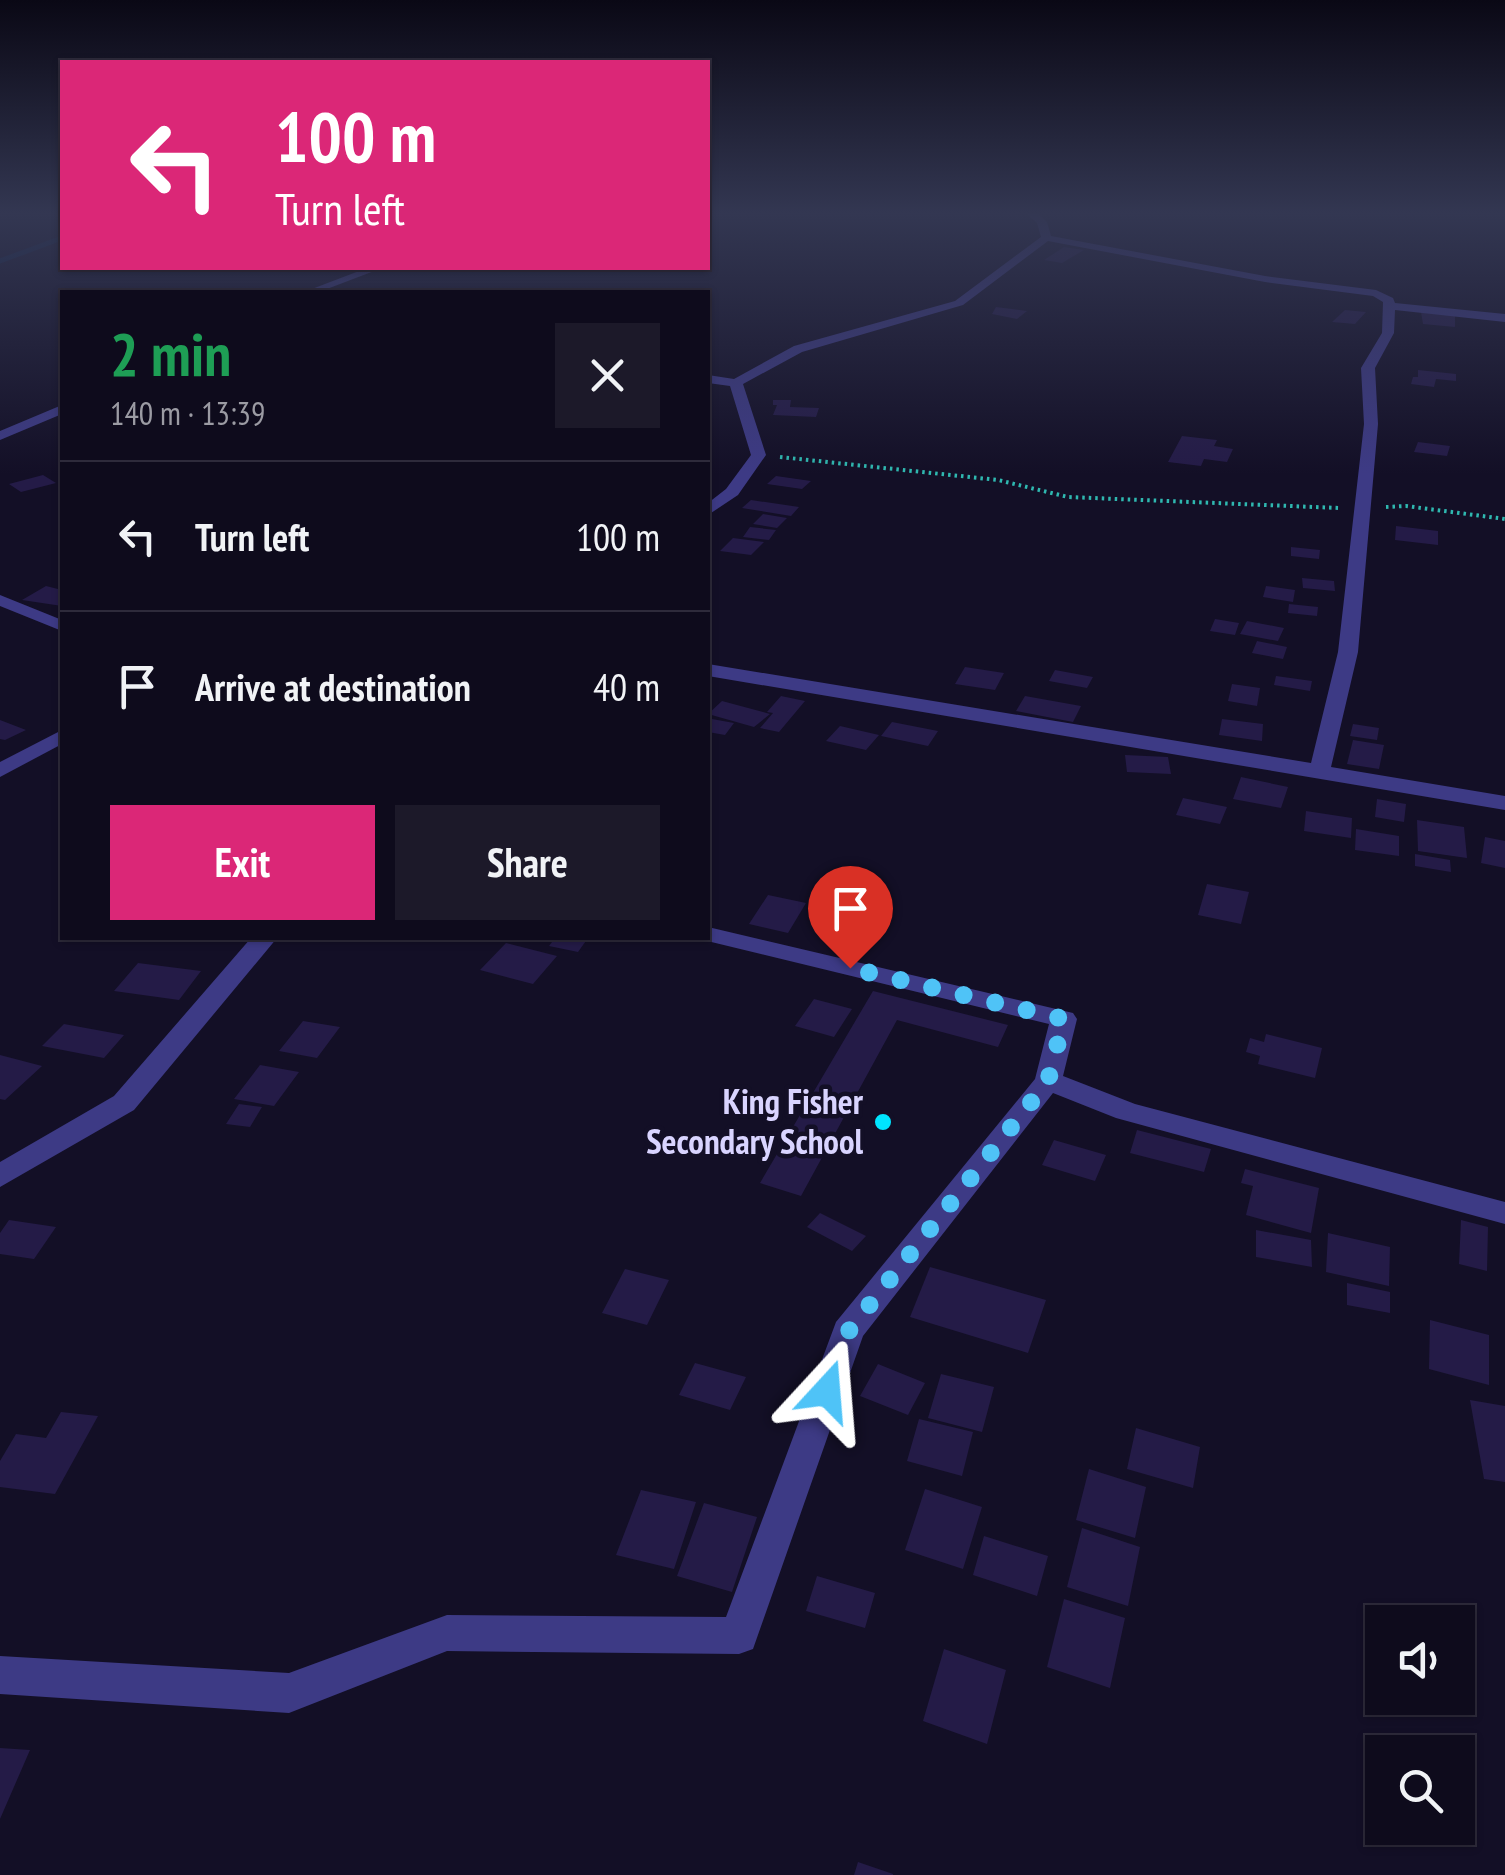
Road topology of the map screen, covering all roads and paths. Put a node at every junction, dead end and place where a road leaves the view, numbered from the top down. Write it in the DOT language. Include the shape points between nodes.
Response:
graph roads {
  1 [pos="964,300"];
  2 [pos="1388,300"];
  3 [pos="1389,306"];
  4 [pos="1505,318"];
  5 [pos="710,379"];
  6 [pos="736,382"];
  7 [pos="60,410"];
  8 [pos="0,436"];
  9 [pos="758,455"];
  10 [pos="710,508"];
  11 [pos="1362,508"];
  12 [pos="1505,519"];
  13 [pos="0,600"];
  14 [pos="60,625"];
  15 [pos="710,670"];
  16 [pos="60,737"];
  17 [pos="0,771"];
  18 [pos="1319,773"];
  19 [pos="1505,803"];
  20 [pos="710,934"];
  21 [pos="262,940"];
  22 [pos="1048,1081"];
  23 [pos="0,1176"];
  24 [pos="1505,1214"];
  25 [pos="0,1675"];
  1 -- 6 [label="street" via="798,349"];
  2 -- 3 [label="street"];
  3 -- 4 [label="street"];
  3 -- 11 [label="street" via="1388,333 1368,368 1371,424"];
  5 -- 6 [label="street"];
  6 -- 9 [label="street"];
  7 -- 8 [label="street"];
  9 -- 10 [label="street" via="732,492"];
  9 -- 11 [label="path" via="998,480 1068,497"];
  11 -- 12 [label="path" via="1406,506"];
  11 -- 18 [label="street" via="1348,652"];
  13 -- 14 [label="street"];
  15 -- 18 [label="street"];
  16 -- 17 [label="street"];
  18 -- 19 [label="street"];
  20 -- 22 [label="street" via="1064,1019"];
  21 -- 23 [label="street" via="124,1103"];
  22 -- 24 [label="street" via="1126,1111"];
  22 -- 25 [label="street" via="848,1332 738,1636 446,1633 290,1693"];
}
